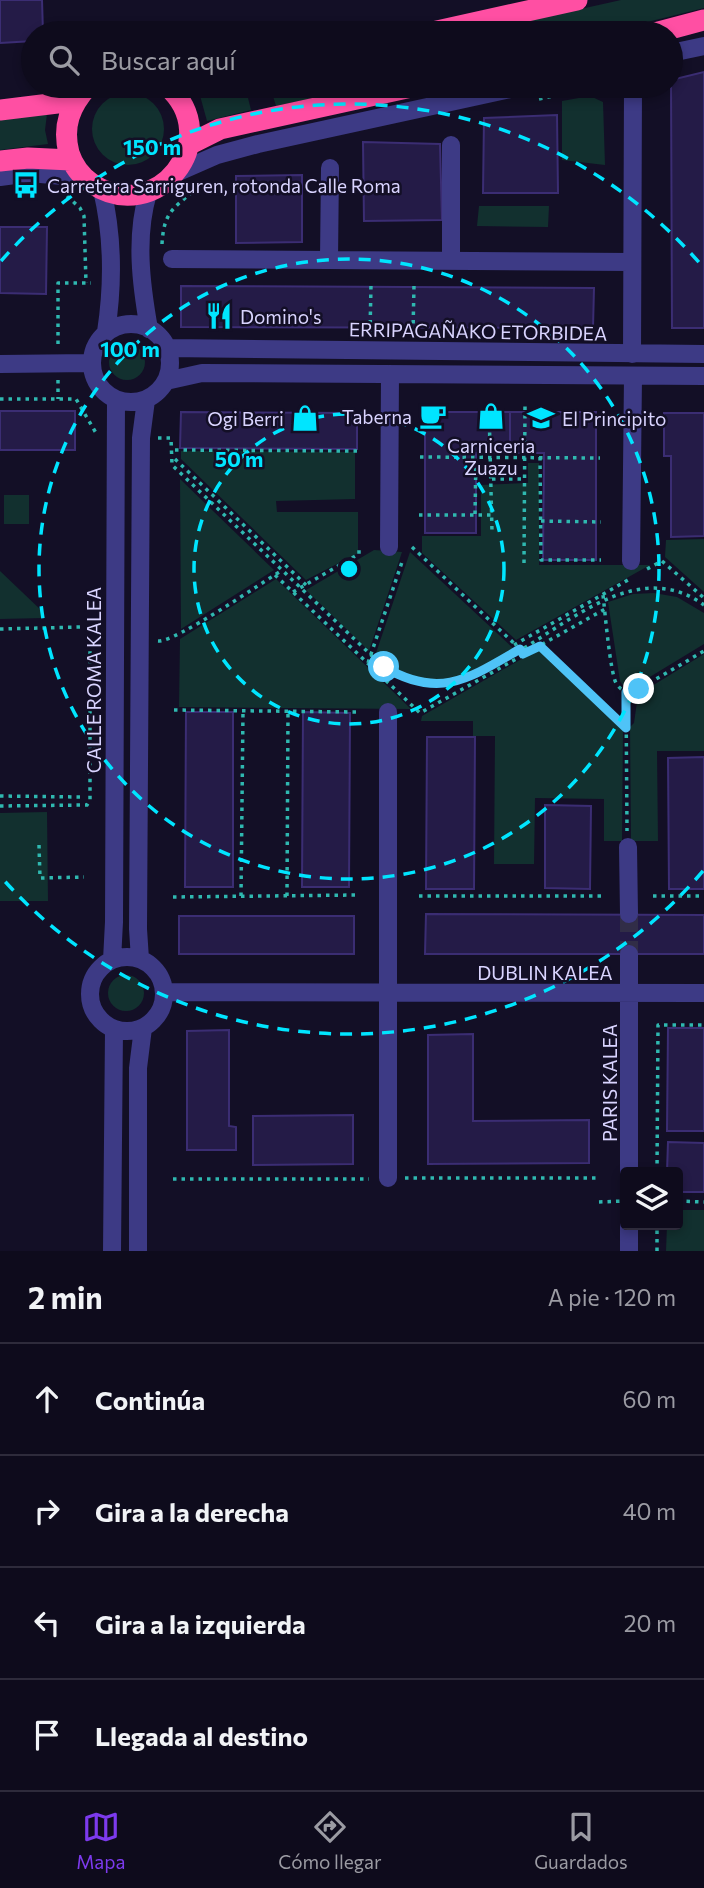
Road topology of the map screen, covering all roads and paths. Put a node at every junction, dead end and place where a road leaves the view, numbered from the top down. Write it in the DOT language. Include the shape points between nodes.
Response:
graph roads {
  1 [pos="576,0"];
  2 [pos="704,20"];
  3 [pos="482,21"];
  4 [pos="683,26"];
  5 [pos="704,46"];
  6 [pos="683,50"];
  7 [pos="57,98"];
  8 [pos="78,98"];
  9 [pos="179,98"];
  10 [pos="361,98"];
  11 [pos="502,98"];
  12 [pos="633,98"];
  13 [pos="0,110"];
  14 [pos="190,144"];
  15 [pos="451,145"];
  16 [pos="71,160"];
  17 [pos="0,161"];
  18 [pos="330,168"];
  19 [pos="176,173"];
  20 [pos="0,177"];
  21 [pos="84,178"];
  22 [pos="206,178"];
  23 [pos="102,190"];
  24 [pos="148,193"];
  25 [pos="66,195"];
  26 [pos="167,254"];
  27 [pos="330,260"];
  28 [pos="450,261"];
  29 [pos="632,262"];
  30 [pos="371,285"];
  31 [pos="414,285"];
  32 [pos="149,329"];
  33 [pos="106,332"];
  34 [pos="370,334"];
  35 [pos="413,334"];
  36 [pos="167,348"];
  37 [pos="632,354"];
  38 [pos="704,354"];
  39 [pos="58,363"];
  40 [pos="91,363"];
  41 [pos="0,364"];
  42 [pos="390,374"];
  43 [pos="633,376"];
  44 [pos="704,376"];
  45 [pos="166,381"];
  46 [pos="0,399"];
  47 [pos="58,399"];
  48 [pos="116,400"];
  49 [pos="146,400"];
  50 [pos="489,407"];
  51 [pos="525,407"];
  52 [pos="99,437"];
  53 [pos="152,438"];
  54 [pos="176,450"];
  55 [pos="359,451"];
  56 [pos="525,456"];
  57 [pos="420,457"];
  58 [pos="476,457"];
  59 [pos="490,457"];
  60 [pos="540,457"];
  61 [pos="600,458"];
  62 [pos="176,459"];
  63 [pos="491,479"];
  64 [pos="524,479"];
  65 [pos="419,515"];
  66 [pos="475,515"];
  67 [pos="492,515"];
  68 [pos="541,521"];
  69 [pos="601,522"];
  70 [pos="492,532"];
  71 [pos="359,547"];
  72 [pos="412,547"];
  73 [pos="396,553"];
  74 [pos="601,561"];
  75 [pos="524,563"];
  76 [pos="636,567"];
  77 [pos="282,570"];
  78 [pos="275,575"];
  79 [pos="629,580"];
  80 [pos="306,585"];
  81 [pos="301,588"];
  82 [pos="293,593"];
  83 [pos="604,598"];
  84 [pos="704,598"];
  85 [pos="704,605"];
  86 [pos="605,609"];
  87 [pos="81,627"];
  88 [pos="0,629"];
  89 [pos="103,641"];
  90 [pos="150,641"];
  91 [pos="514,645"];
  92 [pos="540,646"];
  93 [pos="520,649"];
  94 [pos="704,651"];
  95 [pos="523,654"];
  96 [pos="371,655"];
  97 [pos="368,663"];
  98 [pos="626,692"];
  99 [pos="174,710"];
  100 [pos="243,710"];
  101 [pos="288,711"];
  102 [pos="356,712"];
  103 [pos="388,712"];
  104 [pos="626,728"];
  105 [pos="0,796"];
  106 [pos="80,797"];
  107 [pos="0,806"];
  108 [pos="39,845"];
  109 [pos="628,847"];
  110 [pos="84,877"];
  111 [pos="357,895"];
  112 [pos="241,896"];
  113 [pos="287,896"];
  114 [pos="419,896"];
  115 [pos="604,896"];
  116 [pos="653,896"];
  117 [pos="173,897"];
  118 [pos="704,897"];
  119 [pos="629,915"];
  120 [pos="629,954"];
  121 [pos="112,960"];
  122 [pos="140,960"];
  123 [pos="164,992"];
  124 [pos="387,992"];
  125 [pos="630,993"];
  126 [pos="704,993"];
  127 [pos="704,1025"];
  128 [pos="143,1028"];
  129 [pos="114,1030"];
  130 [pos="629,1167"];
  131 [pos="657,1167"];
  132 [pos="387,1178"];
  133 [pos="620,1201"];
  134 [pos="683,1201"];
  135 [pos="600,1202"];
  136 [pos="704,1202"];
  137 [pos="629,1230"];
  138 [pos="657,1230"];
  139 [pos="112,1251"];
  140 [pos="138,1251"];
  141 [pos="629,1251"];
  142 [pos="657,1251"];
  1 -- 3 [label="highway"];
  2 -- 4 [label="highway"];
  5 -- 6 [label="street"];
  7 -- 13 [label="highway"];
  8 -- 16 [label="highway" via="67,120"];
  9 -- 14 [label="highway" via="189,119"];
  10 -- 14 [label="highway" via="220,129"];
  11 -- 19 [label="street" via="271,141 217,155"];
  12 -- 29 [label="street"];
  14 -- 19 [label="highway"];
  15 -- 28 [label="street"];
  16 -- 17 [label="highway"];
  16 -- 21 [label="highway"];
  18 -- 27 [label="street"];
  19 -- 24 [label="highway"];
  20 -- 21 [label="street" via="41,173"];
  21 -- 23 [label="highway"];
  22 -- 26 [label="path" via="165,219"];
  23 -- 24 [label="highway" via="125,196"];
  23 -- 33 [label="street" via="109,219"];
  24 -- 32 [label="street" via="141,215 141,284"];
  25 -- 39 [label="path" via="85,216 86,283 58,283"];
  26 -- 27 [label="street"];
  27 -- 28 [label="street"];
  28 -- 29 [label="street"];
  29 -- 37 [label="street"];
  30 -- 34 [label="path"];
  31 -- 35 [label="path"];
  32 -- 33 [label="street" via="127,324"];
  32 -- 36 [label="street"];
  33 -- 40 [label="street"];
  36 -- 37 [label="street, ERRIPAGAÑAKO ETORBIDEA"];
  36 -- 45 [label="street"];
  37 -- 38 [label="street, ERRIPAGAÑAKO ETORBIDEA"];
  39 -- 40 [label="street"];
  39 -- 41 [label="street"];
  39 -- 47 [label="path"];
  40 -- 48 [label="street" via="98,386"];
  42 -- 43 [label="street"];
  42 -- 45 [label="street" via="202,373"];
  42 -- 73 [label="street"];
  43 -- 44 [label="street"];
  43 -- 76 [label="street"];
  45 -- 49 [label="street"];
  46 -- 47 [label="path"];
  47 -- 52 [label="path" via="76,399"];
  48 -- 49 [label="street"];
  48 -- 121 [label="street, CALLE ROMA KALEA"];
  49 -- 122 [label="street" via="141,438"];
  50 -- 59 [label="path"];
  51 -- 56 [label="path"];
  53 -- 77 [label="path" via="171,438 172,465"];
  54 -- 55 [label="path"];
  56 -- 59 [label="path"];
  56 -- 60 [label="path"];
  56 -- 64 [label="path"];
  57 -- 58 [label="path"];
  58 -- 59 [label="path"];
  58 -- 66 [label="path"];
  59 -- 63 [label="path"];
  60 -- 61 [label="path"];
  60 -- 68 [label="path"];
  62 -- 80 [label="path"];
  63 -- 64 [label="path"];
  63 -- 67 [label="path"];
  64 -- 75 [label="path"];
  65 -- 66 [label="path"];
  66 -- 67 [label="path"];
  67 -- 70 [label="path"];
  68 -- 69 [label="path"];
  68 -- 74 [label="path" via="541,560"];
  71 -- 80 [label="path" via="359,554"];
  72 -- 91 [label="path"];
  73 -- 96 [label="path"];
  76 -- 84 [label="path" via="662,561"];
  77 -- 78 [label="path"];
  77 -- 81 [label="path"];
  78 -- 82 [label="path"];
  78 -- 90 [label="path" via="175,636"];
  79 -- 83 [label="path"];
  80 -- 81 [label="path"];
  81 -- 82 [label="path"];
  81 -- 96 [label="path"];
  82 -- 97 [label="path"];
  83 -- 85 [label="path" via="654,588 679,592"];
  83 -- 86 [label="path"];
  83 -- 91 [label="path"];
  83 -- 93 [label="path"];
  86 -- 92 [label="path"];
  86 -- 98 [label="path" via="615,681"];
  87 -- 88 [label="path"];
  89 -- 107 [label="path" via="90,647 87,805"];
  91 -- 93 [label="path"];
  92 -- 95 [label="path"];
  92 -- 104 [label="path"];
  93 -- 95 [label="path"];
  93 -- 96 [label="path" via="460,681 440,684 397,675"];
  94 -- 98 [label="path" via="632,693"];
  95 -- 97 [label="path" via="420,713"];
  96 -- 97 [label="path"];
  98 -- 104 [label="path"];
  99 -- 100 [label="path"];
  100 -- 101 [label="path"];
  100 -- 112 [label="path"];
  101 -- 102 [label="path"];
  101 -- 113 [label="path"];
  103 -- 124 [label="street"];
  104 -- 109 [label="path"];
  105 -- 106 [label="path"];
  108 -- 110 [label="path" via="40,878"];
  109 -- 119 [label="street"];
  111 -- 113 [label="path"];
  112 -- 113 [label="path"];
  112 -- 117 [label="path"];
  114 -- 115 [label="path"];
  116 -- 118 [label="path"];
  120 -- 125 [label="street, PARIS KALEA"];
  121 -- 122 [label="street"];
  121 -- 129 [label="street" via="91,981 89,996 92,1010"];
  122 -- 123 [label="street" via="161,978"];
  123 -- 124 [label="street, DUBLIN KALEA"];
  123 -- 128 [label="street" via="155,1019"];
  124 -- 125 [label="street, DUBLIN KALEA"];
  124 -- 132 [label="street"];
  125 -- 126 [label="street, DUBLIN KALEA"];
  125 -- 130 [label="street, PARIS KALEA"];
  127 -- 131 [label="path" via="658,1025"];
  128 -- 129 [label="street"];
  128 -- 140 [label="street" via="138,1068"];
  129 -- 139 [label="street"];
  133 -- 135 [label="path"];
  134 -- 136 [label="path"];
  137 -- 141 [label="street"];
  138 -- 142 [label="path"];
}
